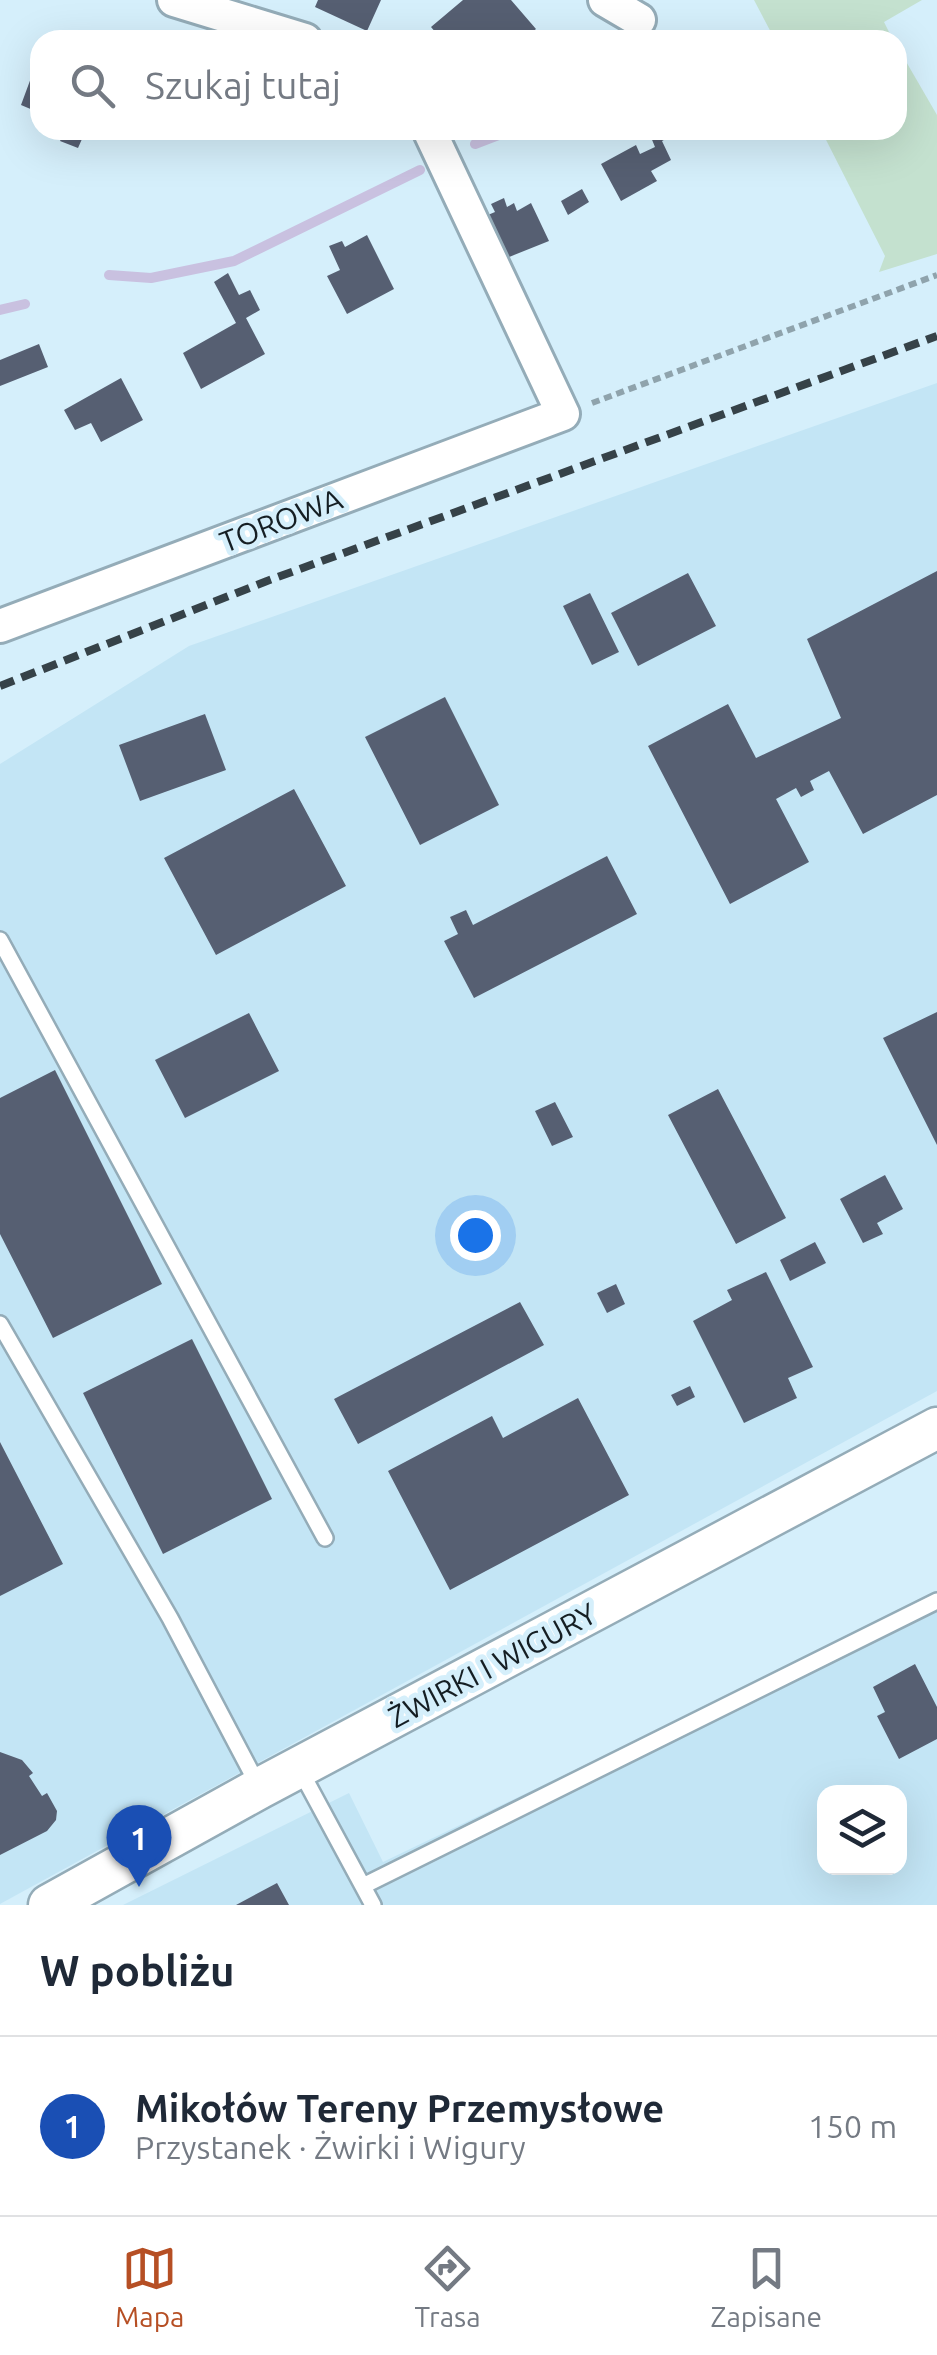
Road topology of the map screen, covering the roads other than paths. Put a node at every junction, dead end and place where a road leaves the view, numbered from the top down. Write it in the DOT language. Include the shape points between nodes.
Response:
graph roads {
  1 [pos="174,0"];
  2 [pos="604,0"];
  3 [pos="640,20"];
  4 [pos="272,30"];
  5 [pos="434,140"];
  6 [pos="0,626"];
  7 [pos="0,940"];
  8 [pos="0,1324"];
  9 [pos="937,1428"];
  10 [pos="325,1538"];
  11 [pos="937,1601"];
  12 [pos="299,1768"];
  13 [pos="260,1788"];
  14 [pos="363,1886"];
  15 [pos="49,1905"];
  16 [pos="372,1905"];
  1 -- 4 [label="street"];
  2 -- 3 [label="street"];
  5 -- 6 [label="street, TOROWA" via="562,414"];
  7 -- 10 [label="lane"];
  8 -- 13 [label="lane"];
  9 -- 12 [label="street, ŻWIRKI I WIGURY"];
  11 -- 14 [label="lane"];
  12 -- 13 [label="street, ŻWIRKI I WIGURY"];
  12 -- 14 [label="lane"];
  13 -- 15 [label="street, ŻWIRKI I WIGURY"];
  14 -- 16 [label="lane"];
}
